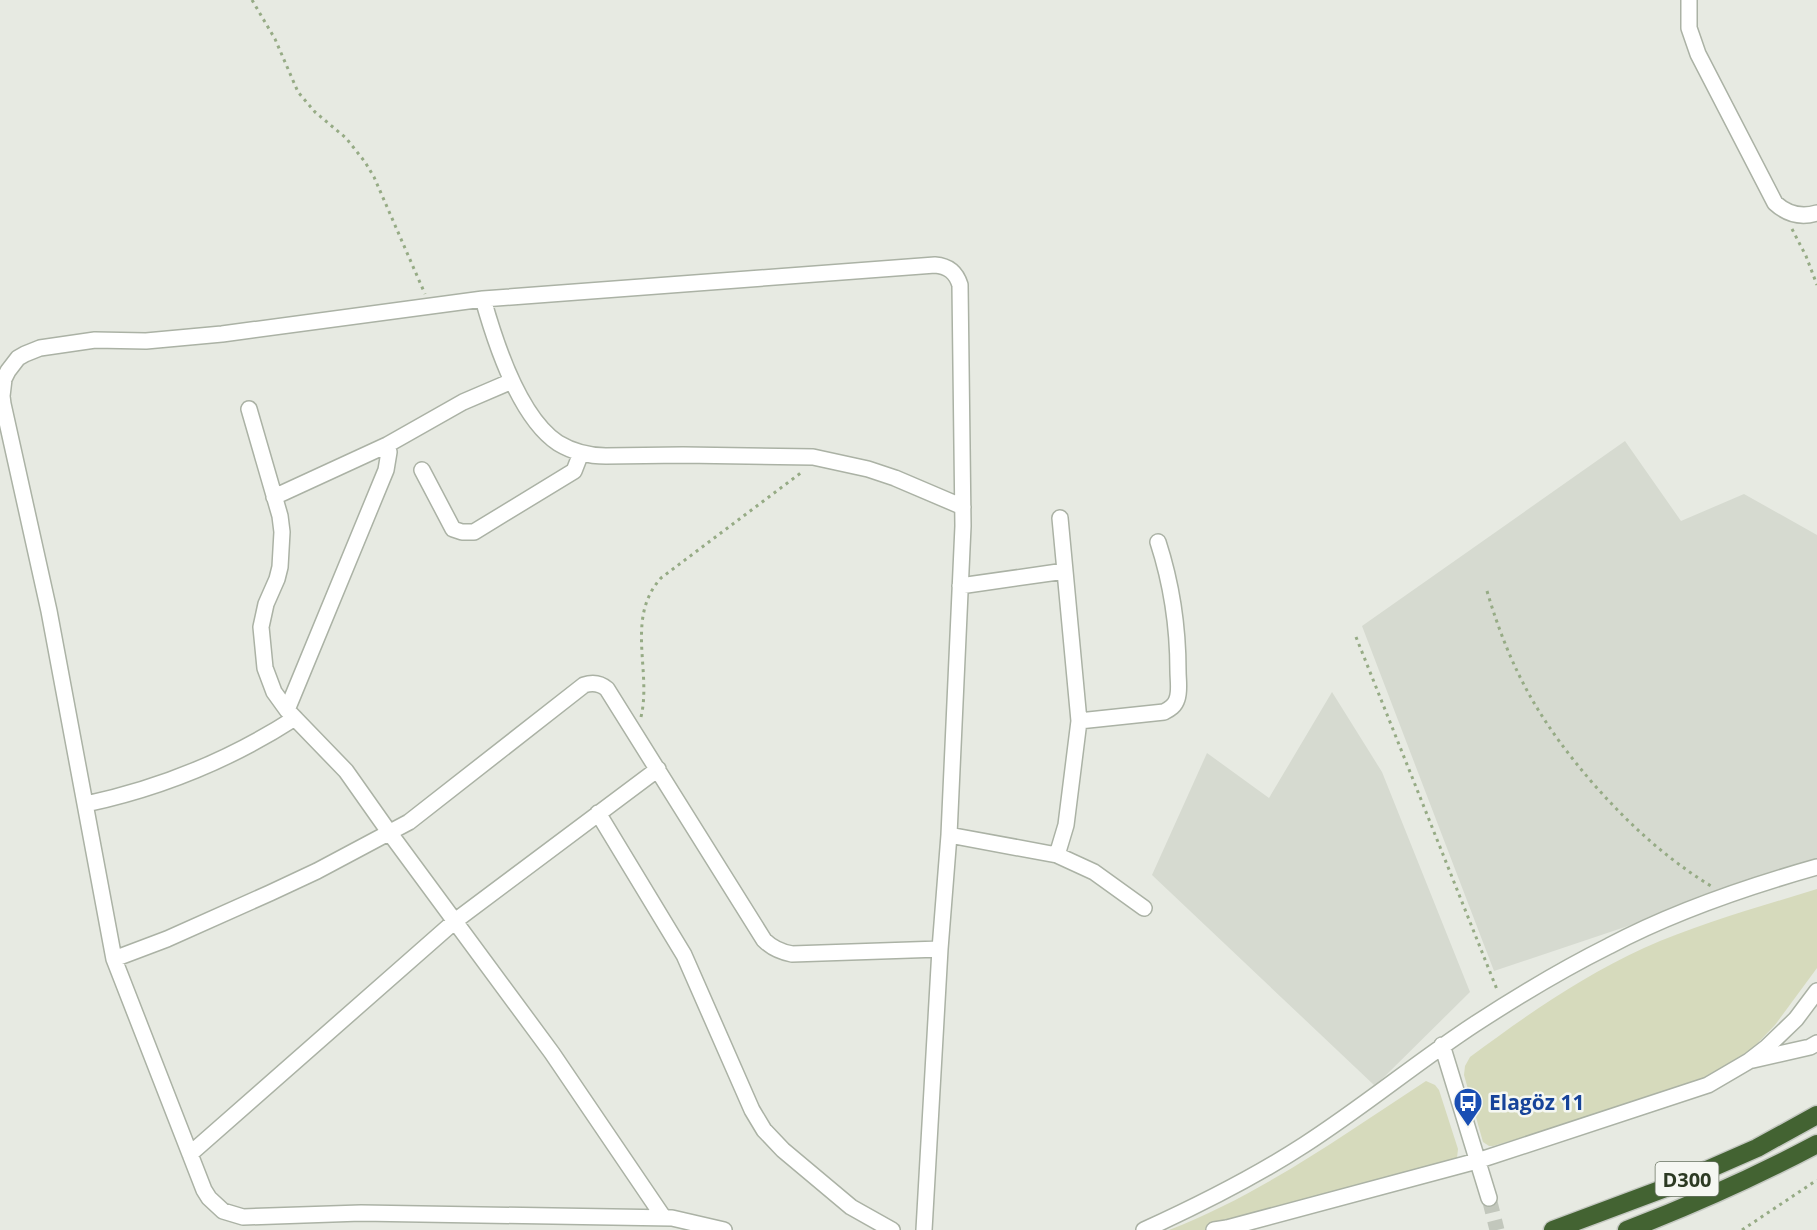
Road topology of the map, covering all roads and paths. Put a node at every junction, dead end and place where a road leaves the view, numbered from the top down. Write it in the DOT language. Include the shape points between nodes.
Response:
graph roads {
  1 [pos="252,0"];
  2 [pos="1689,0"];
  3 [pos="1781,209"];
  4 [pos="1817,213"];
  5 [pos="1817,285"];
  6 [pos="483,298"];
  7 [pos="429,305"];
  8 [pos="513,381"];
  9 [pos="249,409"];
  10 [pos="387,445"];
  11 [pos="581,453"];
  12 [pos="813,457"];
  13 [pos="422,470"];
  14 [pos="274,497"];
  15 [pos="963,507"];
  16 [pos="1060,518"];
  17 [pos="1158,542"];
  18 [pos="1065,571"];
  19 [pos="960,586"];
  20 [pos="1487,591"];
  21 [pos="1356,637"];
  22 [pos="291,714"];
  23 [pos="1079,721"];
  24 [pos="634,732"];
  25 [pos="658,769"];
  26 [pos="86,804"];
  27 [pos="598,813"];
  28 [pos="389,832"];
  29 [pos="949,835"];
  30 [pos="1057,855"];
  31 [pos="1817,867"];
  32 [pos="1728,895"];
  33 [pos="1144,908"];
  34 [pos="455,921"];
  35 [pos="940,949"];
  36 [pos="114,959"];
  37 [pos="1817,991"];
  38 [pos="1504,1006"];
  39 [pos="1817,1043"];
  40 [pos="1442,1046"];
  41 [pos="1749,1061"];
  42 [pos="1817,1115"];
  43 [pos="1817,1144"];
  44 [pos="190,1154"];
  45 [pos="1477,1161"];
  46 [pos="1816,1181"];
  47 [pos="1817,1186"];
  48 [pos="1489,1198"];
  49 [pos="664,1218"];
  50 [pos="724,1230"];
  51 [pos="892,1230"];
  52 [pos="924,1230"];
  53 [pos="1144,1230"];
  54 [pos="1214,1230"];
  55 [pos="1553,1230"];
  56 [pos="1627,1230"];
  57 [pos="1742,1230"];
  1 -- 7 [label="path" via="280,49 298,92 346,138 374,177"];
  2 -- 3 [label="street" via="1689,28 1698,54"];
  3 -- 4 [label="street" via="1804,216"];
  3 -- 5 [label="path"];
  6 -- 7 [label="street"];
  6 -- 8 [label="street"];
  6 -- 15 [label="street" via="935,265 947,268 960,285"];
  7 -- 26 [label="street" via="222,334 95,340 33,350 12,364 3,387 3,404"];
  8 -- 10 [label="street" via="463,402"];
  8 -- 11 [label="street" via="542,429 559,444"];
  9 -- 14 [label="street"];
  10 -- 14 [label="street"];
  10 -- 22 [label="street" via="386,470"];
  11 -- 12 [label="street"];
  11 -- 13 [label="street" via="574,471 474,532 453,529"];
  12 -- 15 [label="street" via="895,478"];
  12 -- 24 [label="path" via="802,472 661,578 652,589 641,624 643,708"];
  14 -- 22 [label="street" via="280,516 282,558 263,616 261,639 269,682"];
  15 -- 19 [label="street"];
  16 -- 18 [label="street"];
  17 -- 23 [label="street" via="1174,606 1177,700 1164,712"];
  18 -- 19 [label="street"];
  18 -- 23 [label="street"];
  19 -- 29 [label="street"];
  20 -- 32 [label="path" via="1520,679 1564,749 1614,808 1653,845"];
  21 -- 38 [label="path"];
  22 -- 26 [label="street" via="247,747 194,772 141,791"];
  22 -- 28 [label="street" via="346,771"];
  23 -- 30 [label="street" via="1066,825"];
  24 -- 25 [label="street"];
  24 -- 28 [label="street" via="607,689 593,683 584,685 409,822"];
  25 -- 27 [label="street"];
  25 -- 35 [label="street" via="769,945 792,954"];
  26 -- 36 [label="street"];
  27 -- 34 [label="street"];
  27 -- 51 [label="street" via="684,955 764,1130 851,1207"];
  28 -- 34 [label="street"];
  28 -- 36 [label="street" via="270,893"];
  29 -- 30 [label="street"];
  29 -- 35 [label="street"];
  30 -- 33 [label="street" via="1094,872"];
  31 -- 32 [label="street"];
  32 -- 38 [label="street" via="1610,945"];
  34 -- 44 [label="street"];
  34 -- 49 [label="street" via="552,1053"];
  35 -- 52 [label="street"];
  36 -- 44 [label="street"];
  37 -- 41 [label="street" via="1796,1019"];
  38 -- 40 [label="street"];
  39 -- 41 [label="street"];
  40 -- 45 [label="street"];
  40 -- 53 [label="street" via="1274,1164"];
  41 -- 45 [label="street" via="1708,1085"];
  42 -- 55 [label="highway, D300" via="1757,1148 1668,1187"];
  43 -- 56 [label="highway, D300" via="1769,1170"];
  44 -- 49 [label="street" via="209,1198 223,1211 243,1217 362,1213"];
  45 -- 48 [label="street"];
  45 -- 54 [label="street"];
  46 -- 47 [label="path"];
  46 -- 57 [label="path"];
  49 -- 50 [label="street"];
}
